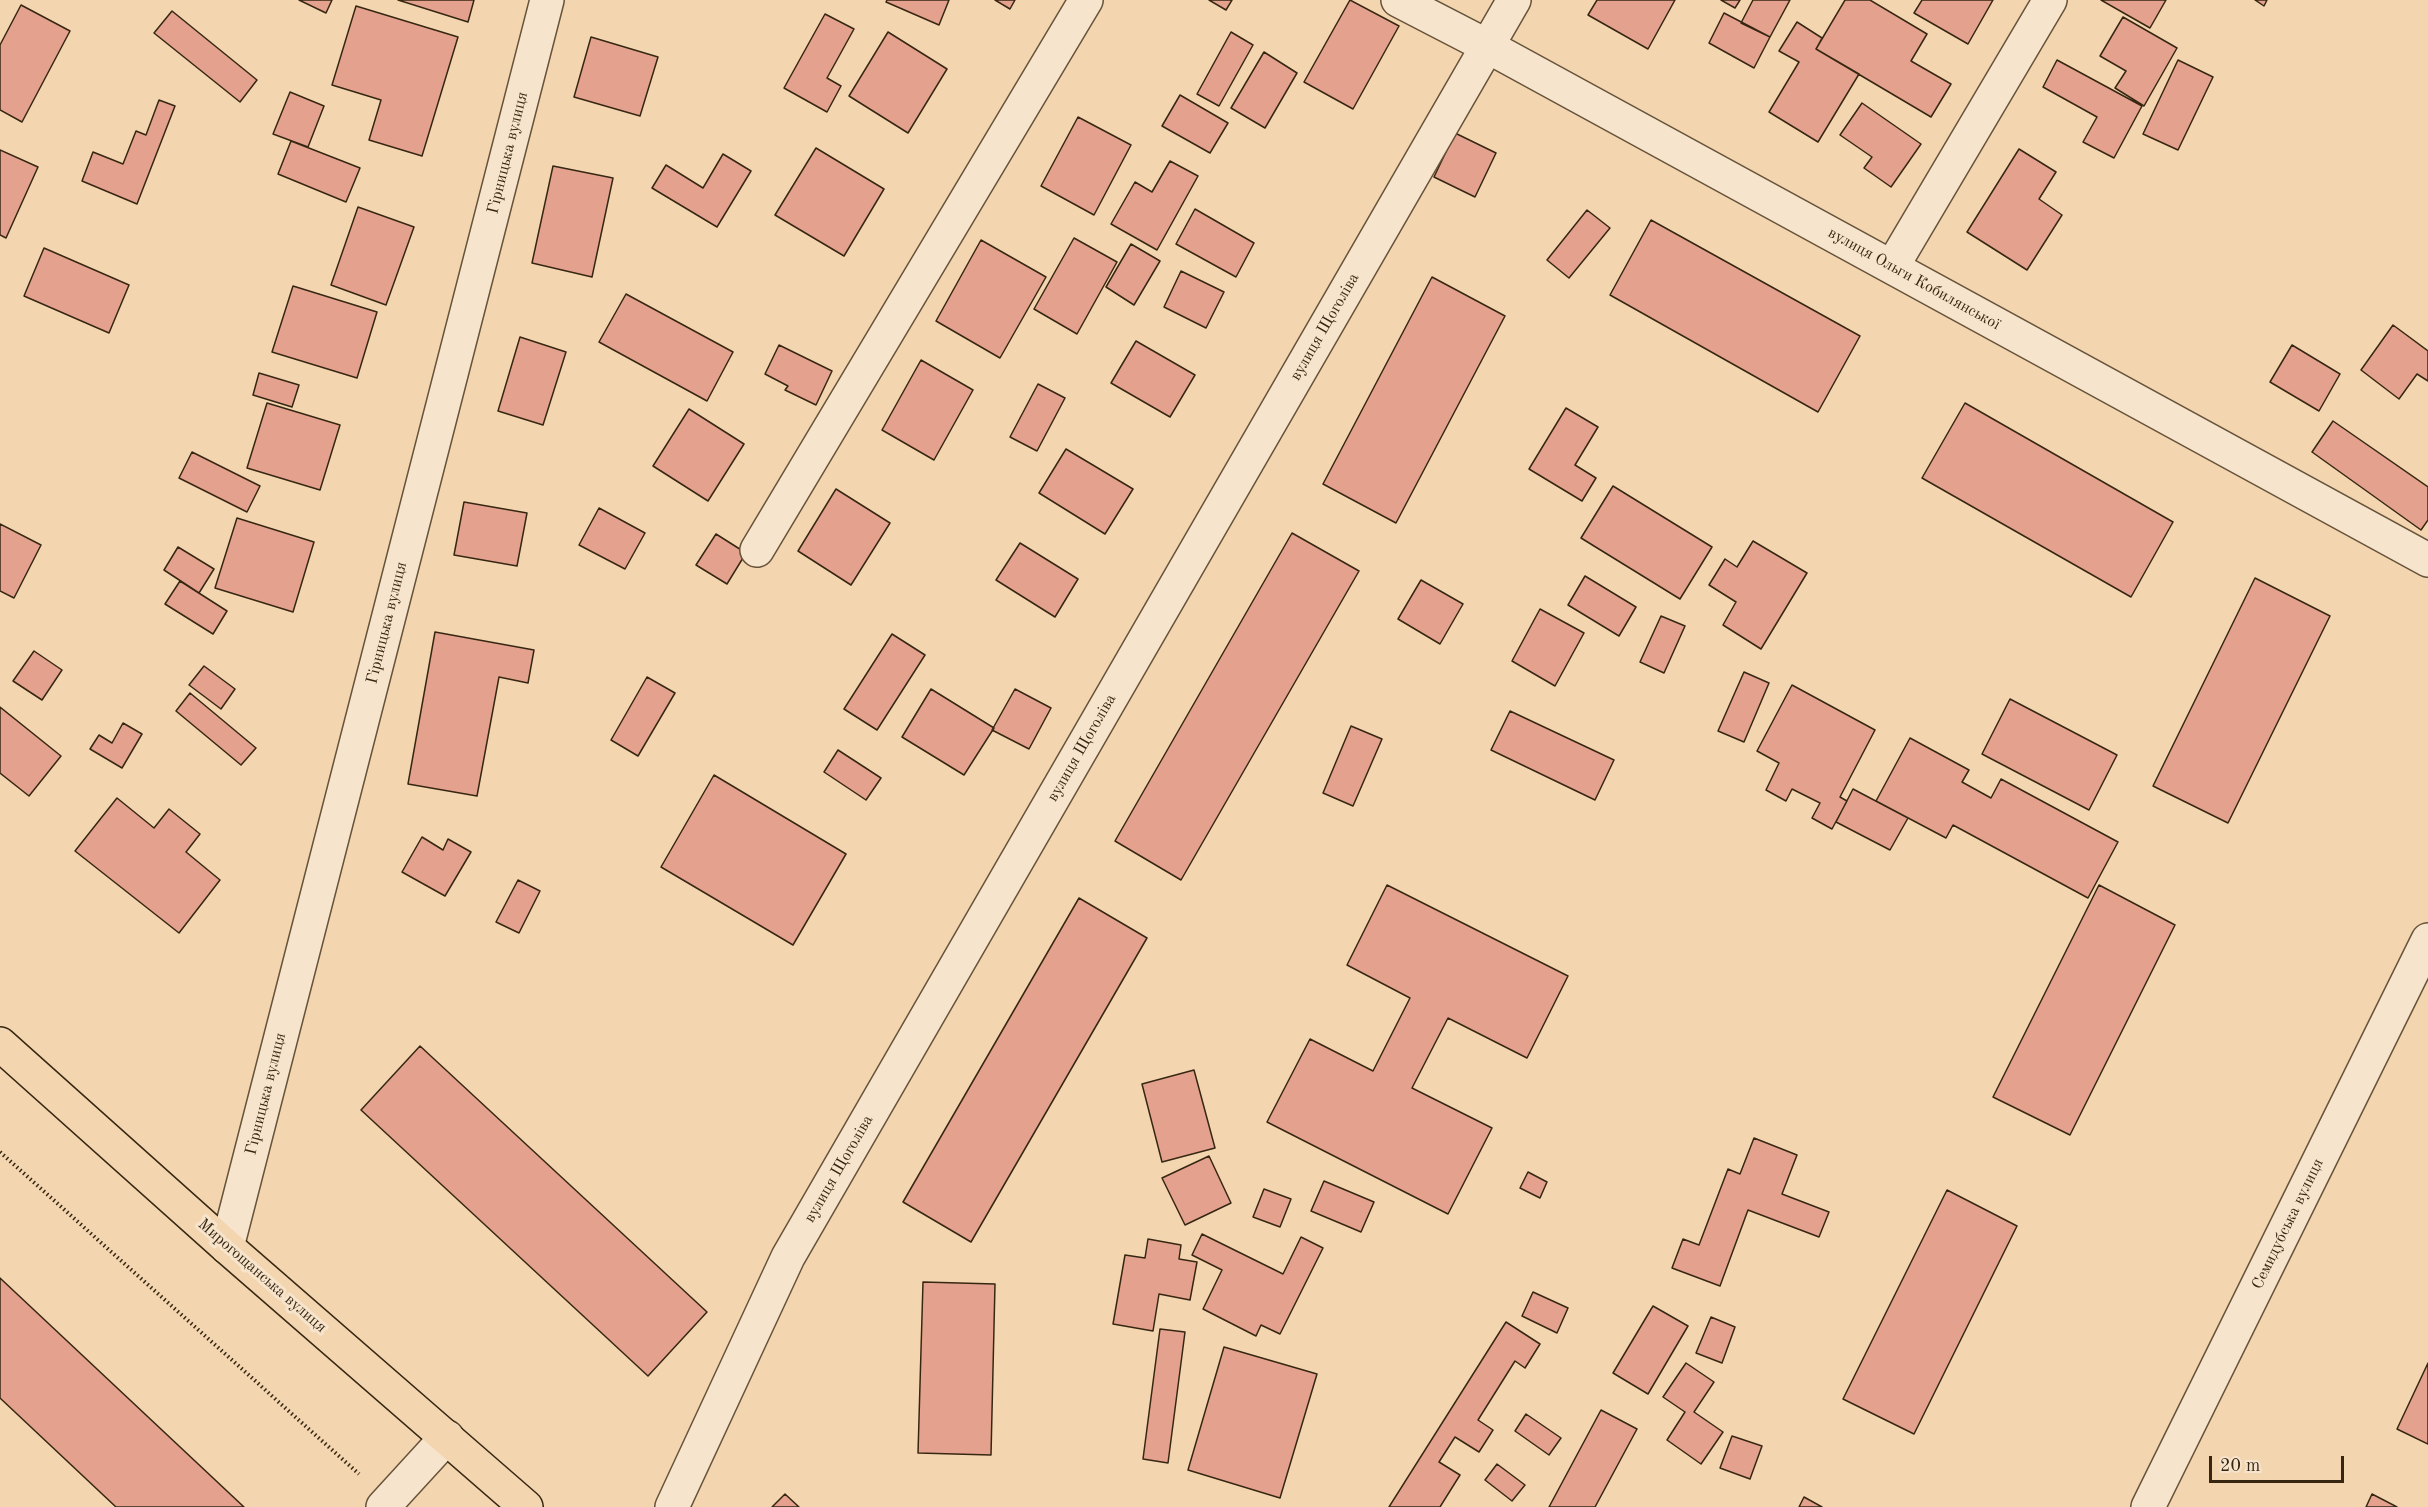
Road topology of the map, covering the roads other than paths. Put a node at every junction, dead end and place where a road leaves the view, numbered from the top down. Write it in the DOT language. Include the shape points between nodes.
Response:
graph roads {
  1 [pos="547,0"];
  2 [pos="1086,0"];
  3 [pos="1398,0"];
  4 [pos="1514,0"];
  5 [pos="2050,0"];
  6 [pos="1487,46"];
  7 [pos="1892,267"];
  8 [pos="757,550"];
  9 [pos="2428,560"];
  10 [pos="2428,940"];
  11 [pos="0,1044"];
  12 [pos="227,1246"];
  13 [pos="447,1437"];
  14 [pos="386,1504"];
  15 [pos="526,1507"];
  16 [pos="672,1507"];
  17 [pos="2148,1507"];
  1 -- 12 [label="street, Гірницька вулиця"];
  2 -- 8 [label="street"];
  3 -- 6 [label="street, вулиця Ольги Кобилянської"];
  4 -- 6 [label="street, вулиця Щоголіва"];
  5 -- 7 [label="street"];
  6 -- 7 [label="street, вулиця Ольги Кобилянської"];
  6 -- 16 [label="street, вулиця Щоголіва" via="788,1257"];
  7 -- 9 [label="street, вулиця Ольги Кобилянської"];
  10 -- 17 [label="street, Семидубська вулиця"];
  11 -- 12 [label="main road, Мирогощанська вулиця"];
  12 -- 13 [label="main road, Мирогощанська вулиця"];
  13 -- 14 [label="street"];
  13 -- 15 [label="main road, Мирогощанська вулиця"];
}
